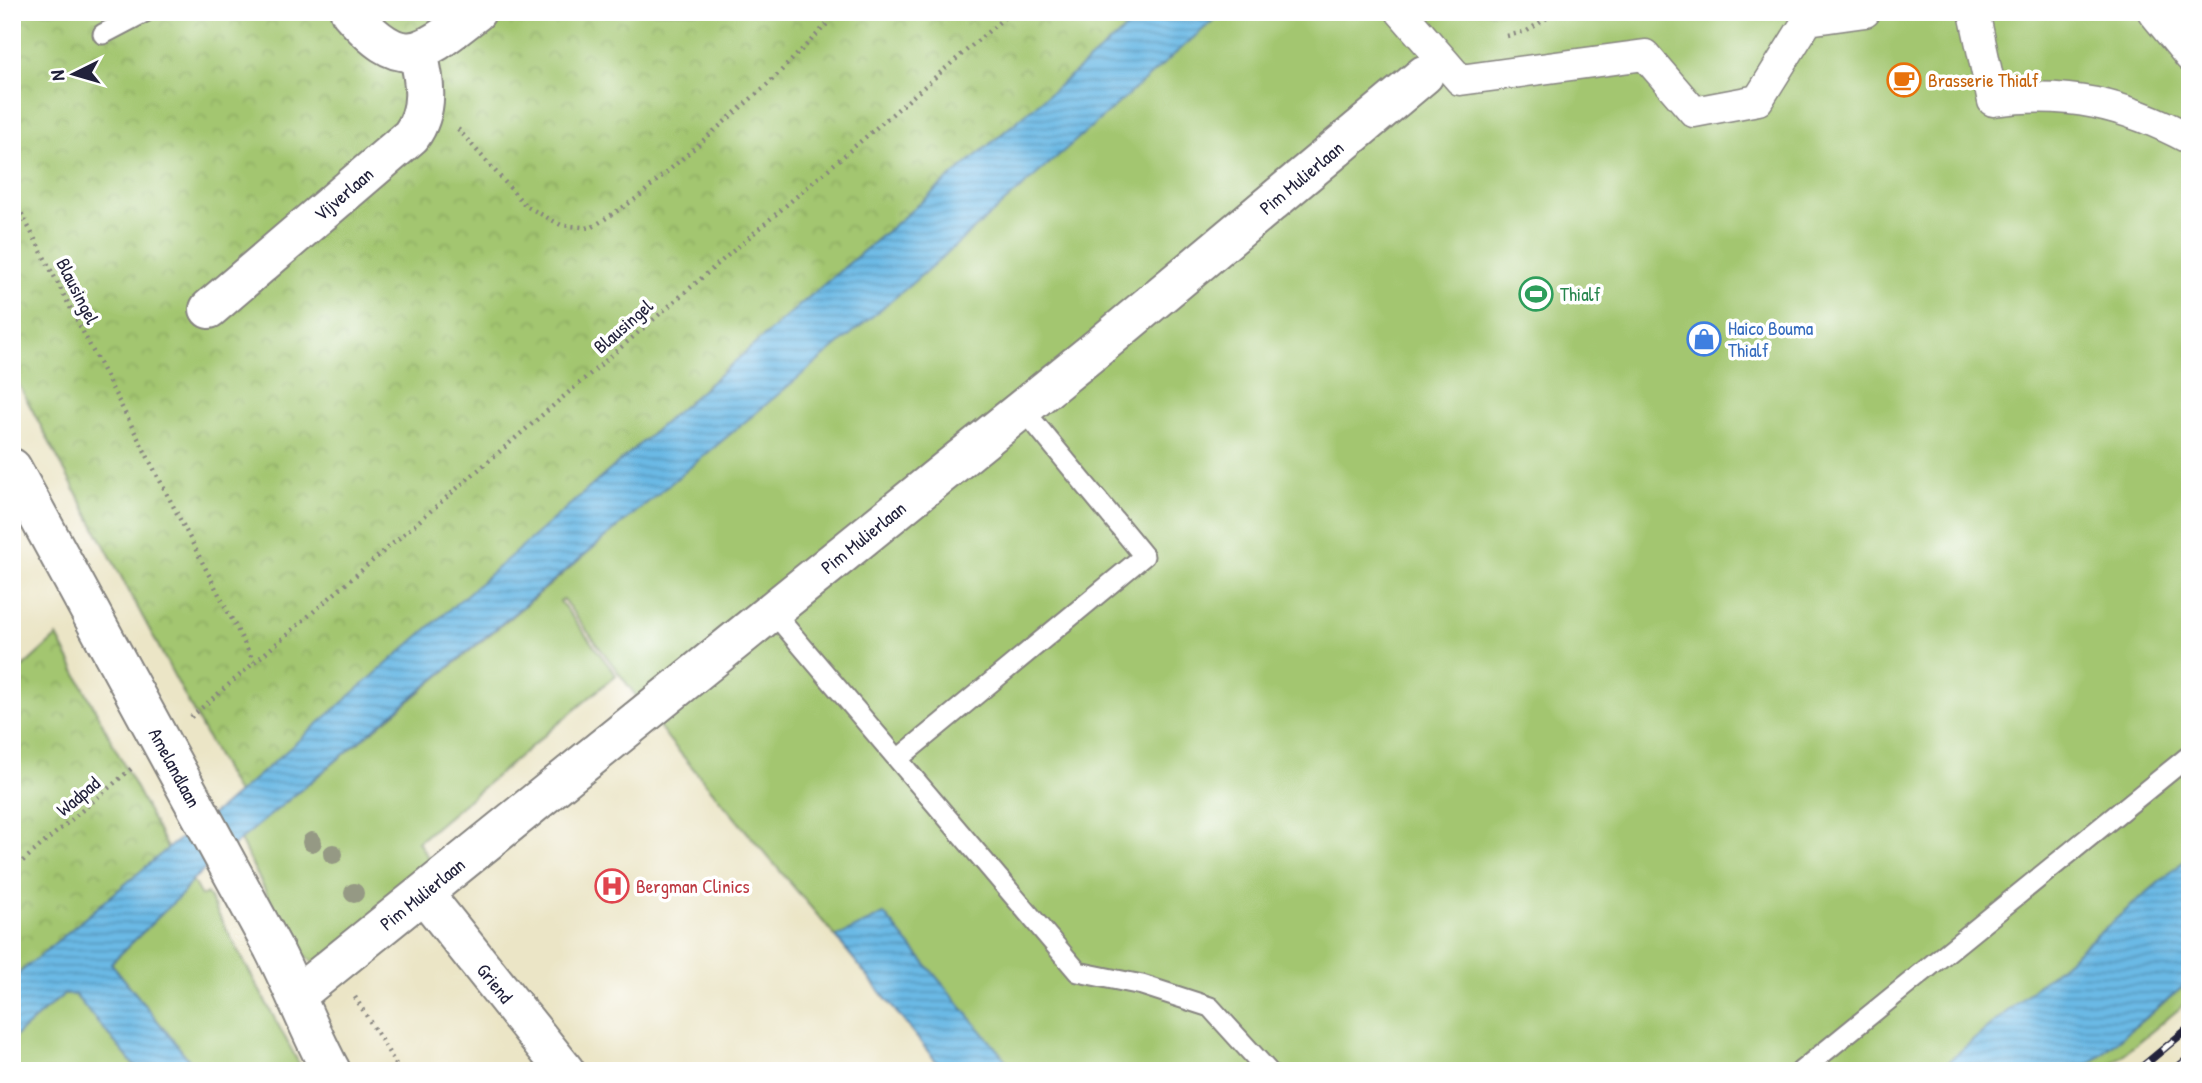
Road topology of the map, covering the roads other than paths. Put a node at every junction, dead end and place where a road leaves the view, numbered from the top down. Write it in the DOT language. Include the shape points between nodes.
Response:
graph roads {
  1 [pos="145,12"];
  2 [pos="350,12"];
  3 [pos="476,12"];
  4 [pos="1401,12"];
  5 [pos="1864,12"];
  6 [pos="1974,12"];
  7 [pos="2153,12"];
  8 [pos="103,34"];
  9 [pos="418,52"];
  10 [pos="2190,57"];
  11 [pos="1424,75"];
  12 [pos="2190,139"];
  13 [pos="209,309"];
  14 [pos="1023,409"];
  15 [pos="12,468"];
  16 [pos="772,611"];
  17 [pos="2190,755"];
  18 [pos="898,759"];
  19 [pos="424,894"];
  20 [pos="300,1007"];
  21 [pos="331,1071"];
  22 [pos="565,1071"];
  23 [pos="1268,1071"];
  24 [pos="1801,1071"];
  1 -- 8 [label="lane"];
  2 -- 9 [label="street" via="383,46"];
  3 -- 9 [label="street"];
  4 -- 5 [label="street" via="1460,80 1645,55 1694,112 1758,100 1808,20"];
  6 -- 12 [label="street" via="1993,101 2064,96 2118,108"];
  7 -- 10 [label="street"];
  9 -- 13 [label="street, Vijverlaan" via="425,92 420,120 411,136"];
  11 -- 14 [label="street, Pim Mulierlaan"];
  14 -- 16 [label="street, Pim Mulierlaan"];
  14 -- 18 [label="lane" via="1144,556"];
  15 -- 20 [label="street, Amelandlaan"];
  16 -- 18 [label="lane"];
  16 -- 19 [label="street, Pim Mulierlaan"];
  17 -- 24 [label="lane"];
  18 -- 23 [label="lane" via="1078,972 1142,985 1210,1007"];
  19 -- 20 [label="street, Pim Mulierlaan"];
  19 -- 22 [label="street, Griend"];
  20 -- 21 [label="street, Amelandlaan"];
}
